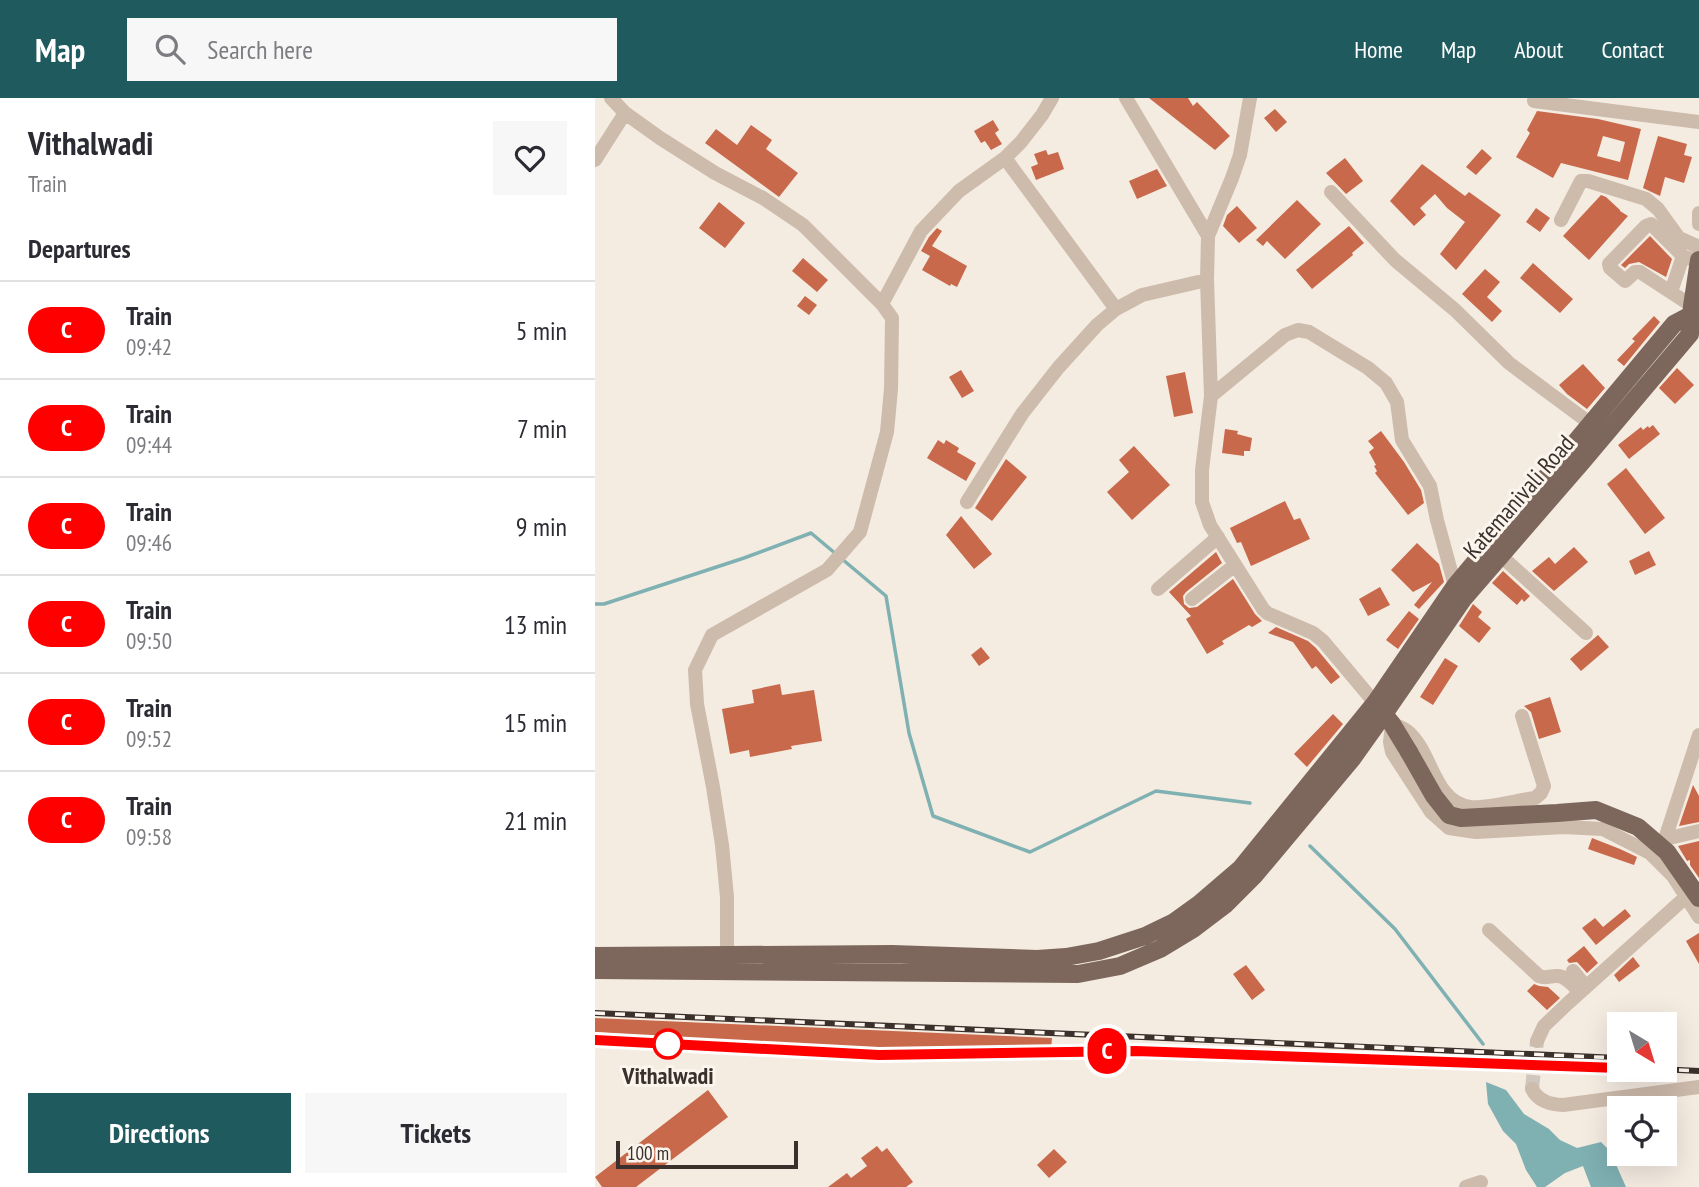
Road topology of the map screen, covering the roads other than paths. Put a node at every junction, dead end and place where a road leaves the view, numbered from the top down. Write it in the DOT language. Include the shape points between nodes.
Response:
graph roads {
  1 [pos="611,98"];
  2 [pos="1052,98"];
  3 [pos="1126,98"];
  4 [pos="1250,98"];
  5 [pos="1534,100"];
  6 [pos="625,113"];
  7 [pos="1699,122"];
  8 [pos="1006,158"];
  9 [pos="595,160"];
  10 [pos="1331,192"];
  11 [pos="1699,213"];
  12 [pos="1561,220"];
  13 [pos="1699,224"];
  14 [pos="1668,233"];
  15 [pos="1208,236"];
  16 [pos="1699,247"];
  17 [pos="1694,259"];
  18 [pos="1206,280"];
  19 [pos="1673,286"];
  20 [pos="1697,288"];
  21 [pos="882,304"];
  22 [pos="1116,309"];
  23 [pos="1691,311"];
  24 [pos="1211,396"];
  25 [pos="1591,424"];
  26 [pos="1606,435"];
  27 [pos="967,502"];
  28 [pos="1218,537"];
  29 [pos="1500,555"];
  30 [pos="1235,565"];
  31 [pos="1455,586"];
  32 [pos="1158,589"];
  33 [pos="1192,599"];
  34 [pos="1587,633"];
  35 [pos="1384,714"];
  36 [pos="1522,716"];
  37 [pos="1699,735"];
  38 [pos="1699,831"];
  39 [pos="1665,839"];
  40 [pos="1650,853"];
  41 [pos="1693,897"];
  42 [pos="1699,916"];
  43 [pos="1489,930"];
  44 [pos="595,956"];
  45 [pos="727,963"];
  46 [pos="595,970"];
  47 [pos="1573,971"];
  48 [pos="1583,989"];
  49 [pos="1537,1041"];
  50 [pos="1699,1087"];
  51 [pos="1532,1090"];
  52 [pos="1481,1182"];
  53 [pos="1466,1187"];
  1 -- 6 [label="street"];
  2 -- 8 [label="street"];
  3 -- 15 [label="street"];
  4 -- 15 [label="street" via="1236,167"];
  5 -- 7 [label="street"];
  6 -- 9 [label="street"];
  6 -- 21 [label="street" via="803,225"];
  8 -- 21 [label="street" via="959,191 921,231"];
  8 -- 22 [label="street"];
  10 -- 25 [label="street" via="1395,260 1509,363"];
  11 -- 13 [label="street"];
  12 -- 14 [label="street" via="1584,180 1653,203"];
  14 -- 16 [label="street"];
  14 -- 17 [label="street"];
  14 -- 23 [label="street" via="1648,225 1609,266 1625,281 1637,271 1643,273"];
  15 -- 18 [label="street"];
  17 -- 19 [label="street"];
  17 -- 20 [label="main road, Katemanivali Road"];
  18 -- 22 [label="street" via="1142,295"];
  18 -- 24 [label="street"];
  20 -- 23 [label="main road, Katemanivali Road"];
  21 -- 45 [label="street" via="892,318 887,432 860,532 827,570 712,635 695,670 722,845"];
  22 -- 27 [label="street" via="1058,368 1022,414"];
  23 -- 25 [label="main road, Katemanivali Road" via="1674,324"];
  23 -- 26 [label="main road, Katemanivali Road" via="1691,334"];
  24 -- 28 [label="street" via="1202,502"];
  24 -- 31 [label="street" via="1285,335 1298,330 1309,332 1367,368 1386,383 1397,402 1402,440 1430,486"];
  25 -- 26 [label="street"];
  25 -- 31 [label="main road, Katemanivali Road"];
  26 -- 29 [label="main road, Katemanivali Road"];
  28 -- 30 [label="street"];
  28 -- 32 [label="street"];
  29 -- 34 [label="street"];
  29 -- 35 [label="main road, Katemanivali Road" via="1464,598"];
  30 -- 33 [label="street"];
  30 -- 35 [label="street" via="1263,609 1323,641"];
  31 -- 35 [label="main road, Katemanivali Road"];
  35 -- 36 [label="street" via="1418,744 1453,801 1473,808 1535,798 1541,793 1544,786"];
  35 -- 40 [label="street" via="1392,752 1431,812 1449,828 1476,832 1603,829"];
  35 -- 41 [label="main road, bridge" via="1449,815 1596,810 1638,827 1667,852"];
  35 -- 45 [label="main road" via="1352,759 1299,809 1254,876 1226,905 1160,949 1120,966 1078,974 1066,966"];
  37 -- 39 [label="street"];
  38 -- 39 [label="street"];
  39 -- 40 [label="street"];
  40 -- 41 [label="street"];
  41 -- 42 [label="street"];
  41 -- 48 [label="street"];
  43 -- 48 [label="street" via="1539,976 1559,975"];
  44 -- 45 [label="main road"];
  45 -- 46 [label="main road"];
  47 -- 48 [label="street"];
  48 -- 49 [label="street" via="1544,1026"];
  50 -- 51 [label="street" via="1554,1105"];
  52 -- 53 [label="street"];
}
